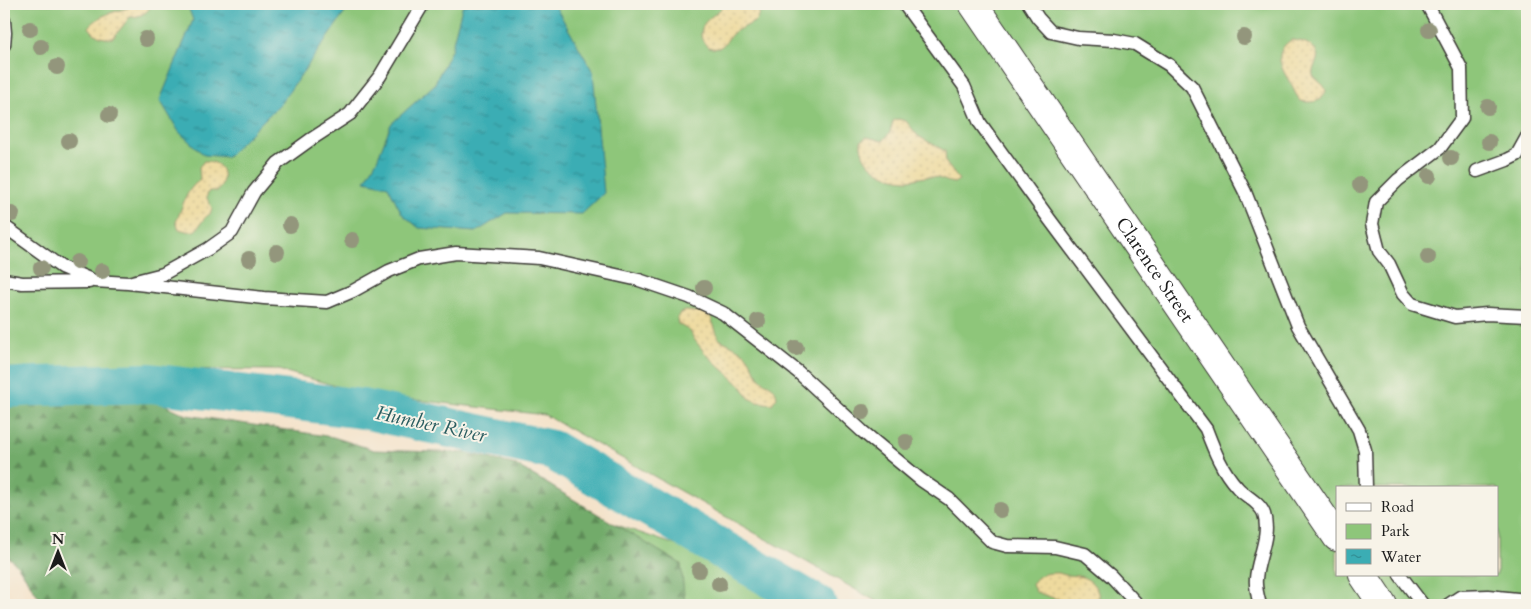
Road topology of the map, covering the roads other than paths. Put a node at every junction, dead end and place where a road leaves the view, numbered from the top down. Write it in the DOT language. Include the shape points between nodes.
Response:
graph roads {
  1 [pos="423,4"];
  2 [pos="904,4"];
  3 [pos="973,4"];
  4 [pos="1029,4"];
  5 [pos="1427,4"];
  6 [pos="4,21"];
  7 [pos="4,45"];
  8 [pos="1527,137"];
  9 [pos="1522,157"];
  10 [pos="1477,171"];
  11 [pos="4,226"];
  12 [pos="4,280"];
  13 [pos="99,282"];
  14 [pos="128,283"];
  15 [pos="1527,316"];
  16 [pos="1366,486"];
  17 [pos="1336,536"];
  18 [pos="1364,576"];
  19 [pos="1401,576"];
  20 [pos="1527,600"];
  21 [pos="1138,605"];
  22 [pos="1260,605"];
  23 [pos="1384,605"];
  24 [pos="1423,605"];
  25 [pos="1448,605"];
  1 -- 14 [label="lane" via="380,76 350,114 278,163 254,192 232,232 164,274"];
  2 -- 22 [label="lane" via="964,86 980,123 1206,430 1232,481 1264,514 1265,533 1256,579"];
  3 -- 17 [label="street, Clarence Street"];
  4 -- 16 [label="lane" via="1051,32 1135,44 1169,65 1192,87 1245,192 1298,326 1359,430 1365,450"];
  5 -- 15 [label="lane" via="1461,68 1462,118 1440,148 1398,180 1376,202 1372,224 1379,251 1412,304 1455,317 1487,314"];
  6 -- 7 [label="lane"];
  8 -- 9 [label="lane"];
  9 -- 10 [label="lane"];
  11 -- 13 [label="lane" via="62,267"];
  12 -- 13 [label="lane" via="22,283"];
  13 -- 14 [label="lane"];
  14 -- 21 [label="lane" via="327,302 419,259 456,253 539,258 639,280 723,313 798,372 921,480 949,499 992,542 1007,546 1056,547 1085,554"];
  18 -- 23 [label="street"];
  19 -- 24 [label="lane"];
  20 -- 25 [label="lane" via="1460,597"];
}
